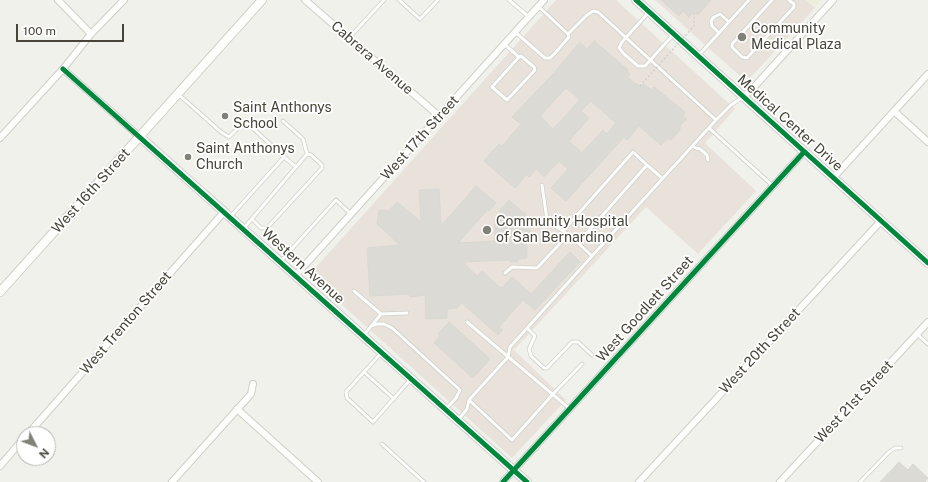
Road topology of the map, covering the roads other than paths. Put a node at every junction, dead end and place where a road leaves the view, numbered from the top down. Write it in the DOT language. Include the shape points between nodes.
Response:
graph roads {
  1 [pos="58,0"];
  2 [pos="124,0"];
  3 [pos="262,0"];
  4 [pos="305,0"];
  5 [pos="384,0"];
  6 [pos="399,0"];
  7 [pos="438,0"];
  8 [pos="510,0"];
  9 [pos="544,0"];
  10 [pos="636,0"];
  11 [pos="749,0"];
  12 [pos="772,0"];
  13 [pos="789,0"];
  14 [pos="833,0"];
  15 [pos="538,6"];
  16 [pos="649,12"];
  17 [pos="529,17"];
  18 [pos="729,22"];
  19 [pos="515,32"];
  20 [pos="719,33"];
  21 [pos="91,34"];
  22 [pos="568,34"];
  23 [pos="674,34"];
  24 [pos="349,38"];
  25 [pos="626,38"];
  26 [pos="504,44"];
  27 [pos="698,56"];
  28 [pos="519,57"];
  29 [pos="651,60"];
  30 [pos="63,69"];
  31 [pos="928,74"];
  32 [pos="178,94"];
  33 [pos="743,97"];
  34 [pos="894,111"];
  35 [pos="439,116"];
  36 [pos="716,120"];
  37 [pos="283,121"];
  38 [pos="709,128"];
  39 [pos="140,137"];
  40 [pos="0,138"];
  41 [pos="928,142"];
  42 [pos="694,147"];
  43 [pos="804,152"];
  44 [pos="307,154"];
  45 [pos="284,157"];
  46 [pos="708,160"];
  47 [pos="647,165"];
  48 [pos="296,167"];
  49 [pos="662,178"];
  50 [pos="833,178"];
  51 [pos="542,185"];
  52 [pos="773,186"];
  53 [pos="227,214"];
  54 [pos="351,214"];
  55 [pos="252,219"];
  56 [pos="881,220"];
  57 [pos="243,229"];
  58 [pos="563,231"];
  59 [pos="568,235"];
  60 [pos="578,243"];
  61 [pos="592,256"];
  62 [pos="280,262"];
  63 [pos="928,263"];
  64 [pos="505,273"];
  65 [pos="295,276"];
  66 [pos="354,291"];
  67 [pos="0,292"];
  68 [pos="407,313"];
  69 [pos="381,314"];
  70 [pos="467,322"];
  71 [pos="928,322"];
  72 [pos="371,326"];
  73 [pos="527,328"];
  74 [pos="917,334"];
  75 [pos="363,336"];
  76 [pos="928,344"];
  77 [pos="382,352"];
  78 [pos="592,355"];
  79 [pos="508,357"];
  80 [pos="582,364"];
  81 [pos="364,372"];
  82 [pos="412,379"];
  83 [pos="253,384"];
  84 [pos="552,394"];
  85 [pos="394,399"];
  86 [pos="469,400"];
  87 [pos="238,409"];
  88 [pos="570,409"];
  89 [pos="446,410"];
  90 [pos="458,421"];
  91 [pos="35,426"];
  92 [pos="382,444"];
  93 [pos="16,447"];
  94 [pos="901,448"];
  95 [pos="0,466"];
  96 [pos="513,470"];
  97 [pos="172,482"];
  98 [pos="318,482"];
  99 [pos="424,482"];
  100 [pos="502,482"];
  101 [pos="527,482"];
  102 [pos="639,482"];
  103 [pos="780,482"];
  104 [pos="860,482"];
  1 -- 21 [label="street"];
  2 -- 21 [label="street"];
  3 -- 32 [label="street, West 16th Street"];
  4 -- 24 [label="street, Cabrera Avenue"];
  5 -- 24 [label="lane"];
  6 -- 7 [label="lane" via="420,19"];
  8 -- 17 [label="lane"];
  9 -- 15 [label="street, West 17th Street"];
  10 -- 16 [label="street, Medical Center Drive"];
  11 -- 18 [label="lane"];
  12 -- 13 [label="lane" via="732,44 742,57 747,58 794,7"];
  14 -- 33 [label="street"];
  15 -- 17 [label="street, West 17th Street"];
  15 -- 22 [label="lane"];
  16 -- 23 [label="street, Medical Center Drive"];
  16 -- 25 [label="lane"];
  17 -- 19 [label="street, West 17th Street"];
  18 -- 20 [label="lane"];
  18 -- 20 [label="lane" via="720,14 716,15 711,23"];
  19 -- 22 [label="lane" via="547,59 569,37"];
  19 -- 26 [label="street, West 17th Street"];
  20 -- 27 [label="lane"];
  21 -- 30 [label="street"];
  22 -- 25 [label="lane" via="593,11 598,12"];
  23 -- 27 [label="street, Medical Center Drive"];
  23 -- 29 [label="lane"];
  24 -- 35 [label="street, Cabrera Avenue"];
  25 -- 29 [label="lane"];
  25 -- 29 [label="lane" via="619,48 624,54 638,66 645,66"];
  26 -- 28 [label="lane"];
  26 -- 35 [label="street, West 17th Street"];
  27 -- 33 [label="street, Medical Center Drive"];
  28 -- 28 [label="lane" via="492,87 507,100 536,70 521,56"];
  29 -- 36 [label="lane"];
  30 -- 39 [label="street, Western Avenue"];
  30 -- 40 [label="street"];
  31 -- 34 [label="street"];
  32 -- 39 [label="street, West 16th Street"];
  32 -- 45 [label="lane" via="229,137 245,121"];
  33 -- 36 [label="lane"];
  33 -- 43 [label="street, Medical Center Drive"];
  34 -- 41 [label="street"];
  34 -- 50 [label="street"];
  35 -- 54 [label="street, West 17th Street"];
  36 -- 38 [label="lane"];
  37 -- 44 [label="lane" via="303,139"];
  38 -- 42 [label="lane"];
  38 -- 52 [label="lane"];
  39 -- 53 [label="street, Western Avenue"];
  39 -- 67 [label="street, West 16th Street"];
  42 -- 46 [label="lane" via="700,149"];
  42 -- 49 [label="lane"];
  43 -- 50 [label="street, Medical Center Drive"];
  43 -- 52 [label="street, West Goodlett Street"];
  44 -- 48 [label="lane"];
  44 -- 55 [label="lane" via="322,165 321,170 267,228 261,228"];
  45 -- 48 [label="lane"];
  45 -- 53 [label="lane"];
  47 -- 49 [label="lane"];
  47 -- 58 [label="lane" via="633,152"];
  47 -- 60 [label="lane"];
  48 -- 55 [label="lane"];
  49 -- 61 [label="lane"];
  50 -- 56 [label="street, Medical Center Drive"];
  51 -- 58 [label="lane" via="547,220"];
  52 -- 88 [label="street, West Goodlett Street"];
  53 -- 57 [label="street, Western Avenue"];
  53 -- 91 [label="street, West Trenton Street"];
  54 -- 62 [label="lane" via="336,200"];
  54 -- 65 [label="street, West 17th Street"];
  55 -- 57 [label="lane"];
  56 -- 63 [label="street, Medical Center Drive"];
  56 -- 102 [label="street, West 20th Street"];
  57 -- 62 [label="street, Western Avenue"];
  58 -- 59 [label="lane"];
  59 -- 60 [label="lane"];
  59 -- 64 [label="lane" via="537,268 512,267"];
  60 -- 61 [label="lane"];
  61 -- 73 [label="lane"];
  62 -- 65 [label="street, Western Avenue"];
  65 -- 75 [label="street, Western Avenue"];
  66 -- 69 [label="lane"];
  68 -- 69 [label="lane"];
  69 -- 72 [label="lane"];
  70 -- 79 [label="lane"];
  71 -- 74 [label="street, West 21st Street"];
  72 -- 75 [label="lane"];
  72 -- 89 [label="lane" via="384,324 392,328 460,390"];
  73 -- 78 [label="lane" via="535,336 529,349 531,356 544,368 547,368 572,342 578,342"];
  73 -- 79 [label="lane" via="510,348"];
  74 -- 76 [label="lane"];
  74 -- 103 [label="street, West 21st Street"];
  75 -- 77 [label="street, Western Avenue"];
  77 -- 81 [label="lane"];
  77 -- 82 [label="street, Western Avenue"];
  79 -- 84 [label="lane"];
  79 -- 86 [label="lane"];
  80 -- 84 [label="lane"];
  81 -- 85 [label="lane"];
  81 -- 85 [label="lane" via="346,392 347,398 373,422"];
  82 -- 85 [label="lane"];
  82 -- 89 [label="street, Western Avenue"];
  83 -- 87 [label="street" via="251,394"];
  84 -- 86 [label="lane" via="512,440"];
  84 -- 88 [label="lane"];
  86 -- 90 [label="lane" via="467,409"];
  87 -- 97 [label="street"];
  87 -- 98 [label="street"];
  88 -- 96 [label="street, West Goodlett Street"];
  89 -- 90 [label="street, Western Avenue"];
  90 -- 96 [label="street, Western Avenue"];
  92 -- 99 [label="lane"];
  93 -- 95 [label="street"];
  94 -- 104 [label="lane" via="894,448 888,452"];
  96 -- 100 [label="street, West Goodlett Street"];
  96 -- 101 [label="street, Western Avenue"];
}
